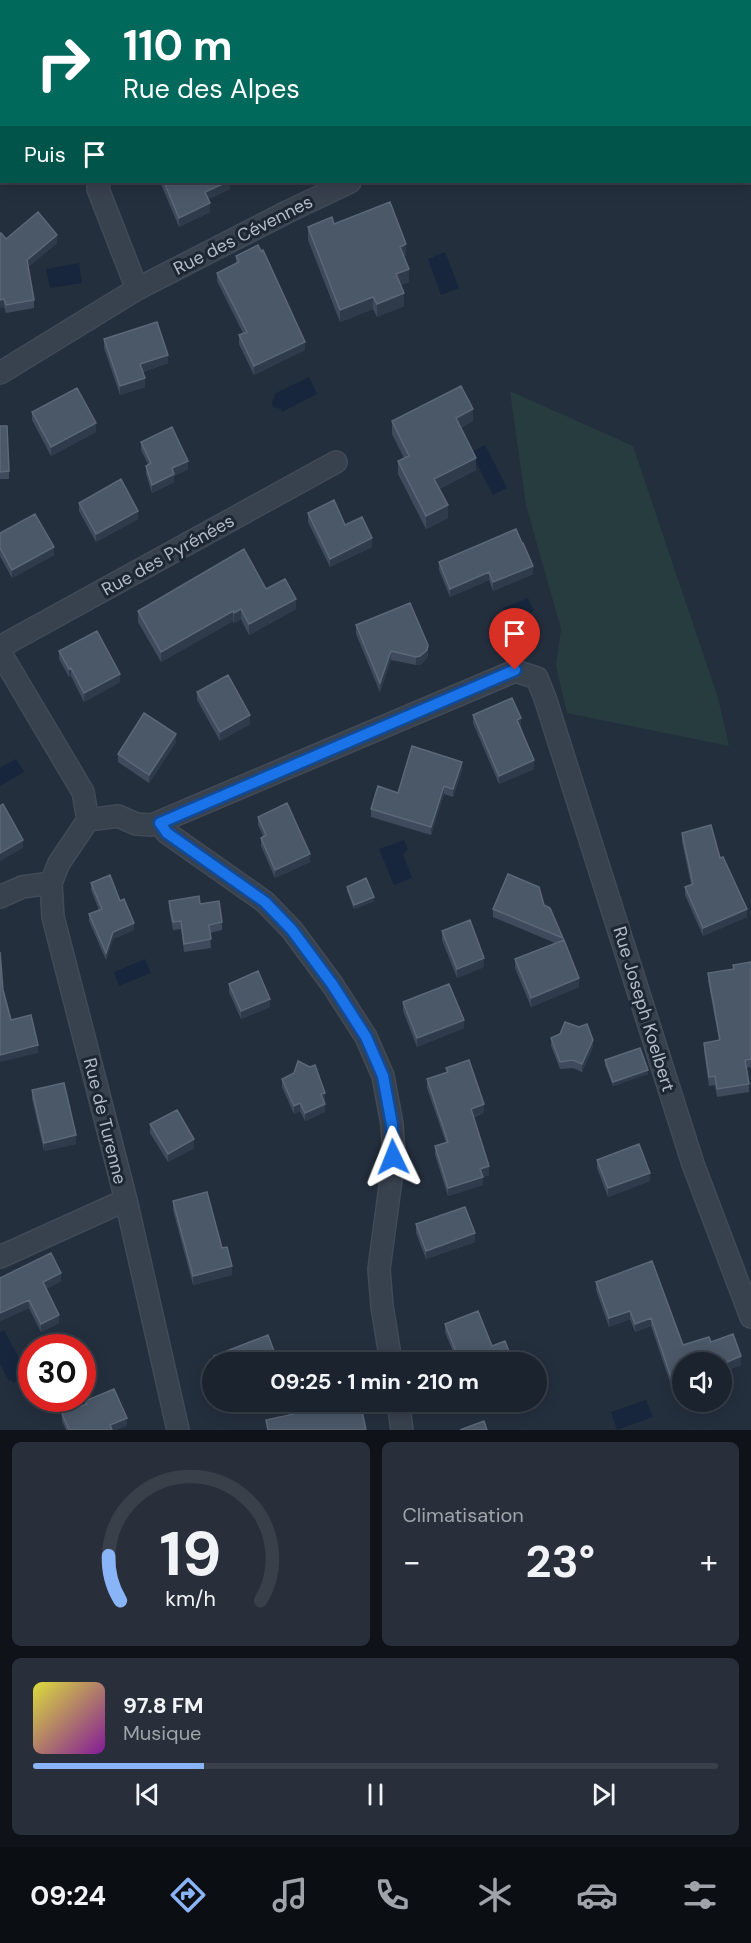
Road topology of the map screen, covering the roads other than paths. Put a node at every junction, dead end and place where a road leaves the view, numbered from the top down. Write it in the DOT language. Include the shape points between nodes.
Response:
graph roads {
  1 [pos="99,183"];
  2 [pos="348,183"];
  3 [pos="137,290"];
  4 [pos="0,373"];
  5 [pos="336,462"];
  6 [pos="0,647"];
  7 [pos="0,652"];
  8 [pos="88,820"];
  9 [pos="160,823"];
  10 [pos="51,883"];
  11 [pos="0,897"];
  12 [pos="126,1200"];
  13 [pos="0,1257"];
  14 [pos="751,1317"];
  15 [pos="389,1352"];
  16 [pos="400,1412"];
  17 [pos="178,1430"];
  18 [pos="402,1430"];
  1 -- 3 [label="street"];
  2 -- 3 [label="street, Rue des Cévennes"];
  3 -- 4 [label="street, Rue des Cévennes"];
  5 -- 6 [label="street, Rue des Pyrénées"];
  7 -- 8 [label="street" via="83,792"];
  8 -- 9 [label="street" via="118,816 136,824"];
  8 -- 10 [label="street, Rue de Turenne" via="59,863"];
  9 -- 14 [label="street, Rue Joseph Koelbert" via="515,670 537,678 693,1164"];
  9 -- 15 [label="street" via="167,833 265,902 292,930 366,1037 383,1076 393,1157 379,1269"];
  10 -- 11 [label="street" via="22,887"];
  10 -- 12 [label="street, Rue de Turenne" via="53,917"];
  12 -- 13 [label="street"];
  12 -- 17 [label="street, Rue de Turenne"];
  16 -- 18 [label="street"];
}
